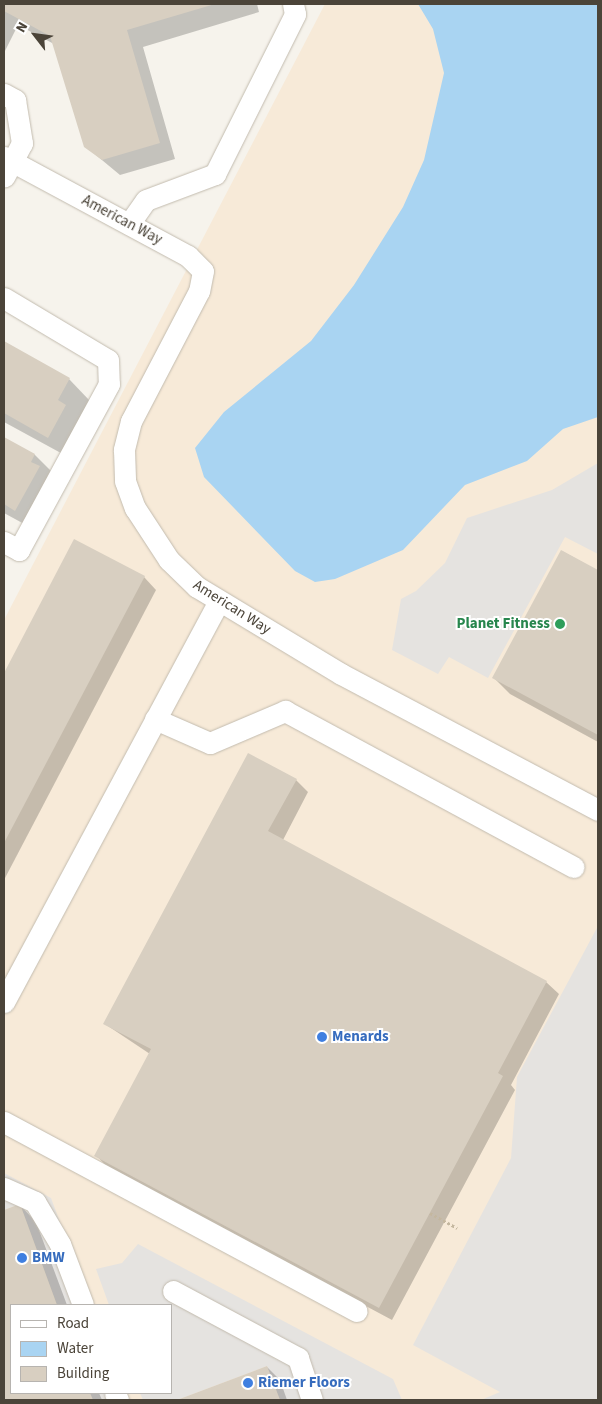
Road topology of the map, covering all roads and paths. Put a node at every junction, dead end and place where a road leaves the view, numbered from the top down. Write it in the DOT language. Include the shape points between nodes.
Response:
graph roads {
  1 [pos="293,4"];
  2 [pos="4,94"];
  3 [pos="7,165"];
  4 [pos="129,224"];
  5 [pos="4,298"];
  6 [pos="4,542"];
  7 [pos="219,601"];
  8 [pos="156,719"];
  9 [pos="598,810"];
  10 [pos="573,867"];
  11 [pos="4,1002"];
  12 [pos="4,1122"];
  13 [pos="4,1188"];
  14 [pos="430,1214"];
  15 [pos="457,1228"];
  16 [pos="173,1291"];
  17 [pos="83,1304"];
  18 [pos="357,1311"];
  19 [pos="312,1400"];
  1 -- 4 [label="street" via="295,14 215,174 146,200"];
  2 -- 3 [label="street" via="15,100 22,143"];
  3 -- 4 [label="street, American Way"];
  4 -- 7 [label="street, American Way" via="193,259 203,280 131,421 124,450 126,481 141,519 169,560"];
  5 -- 6 [label="street" via="108,360 108,384 19,550"];
  7 -- 8 [label="street"];
  7 -- 9 [label="street, American Way" via="341,674"];
  8 -- 10 [label="street" via="210,743 285,711"];
  8 -- 11 [label="street"];
  12 -- 18 [label="street"];
  13 -- 17 [label="street" via="35,1202 60,1244"];
  14 -- 15 [label="path"];
  16 -- 19 [label="street" via="298,1358"];
}
